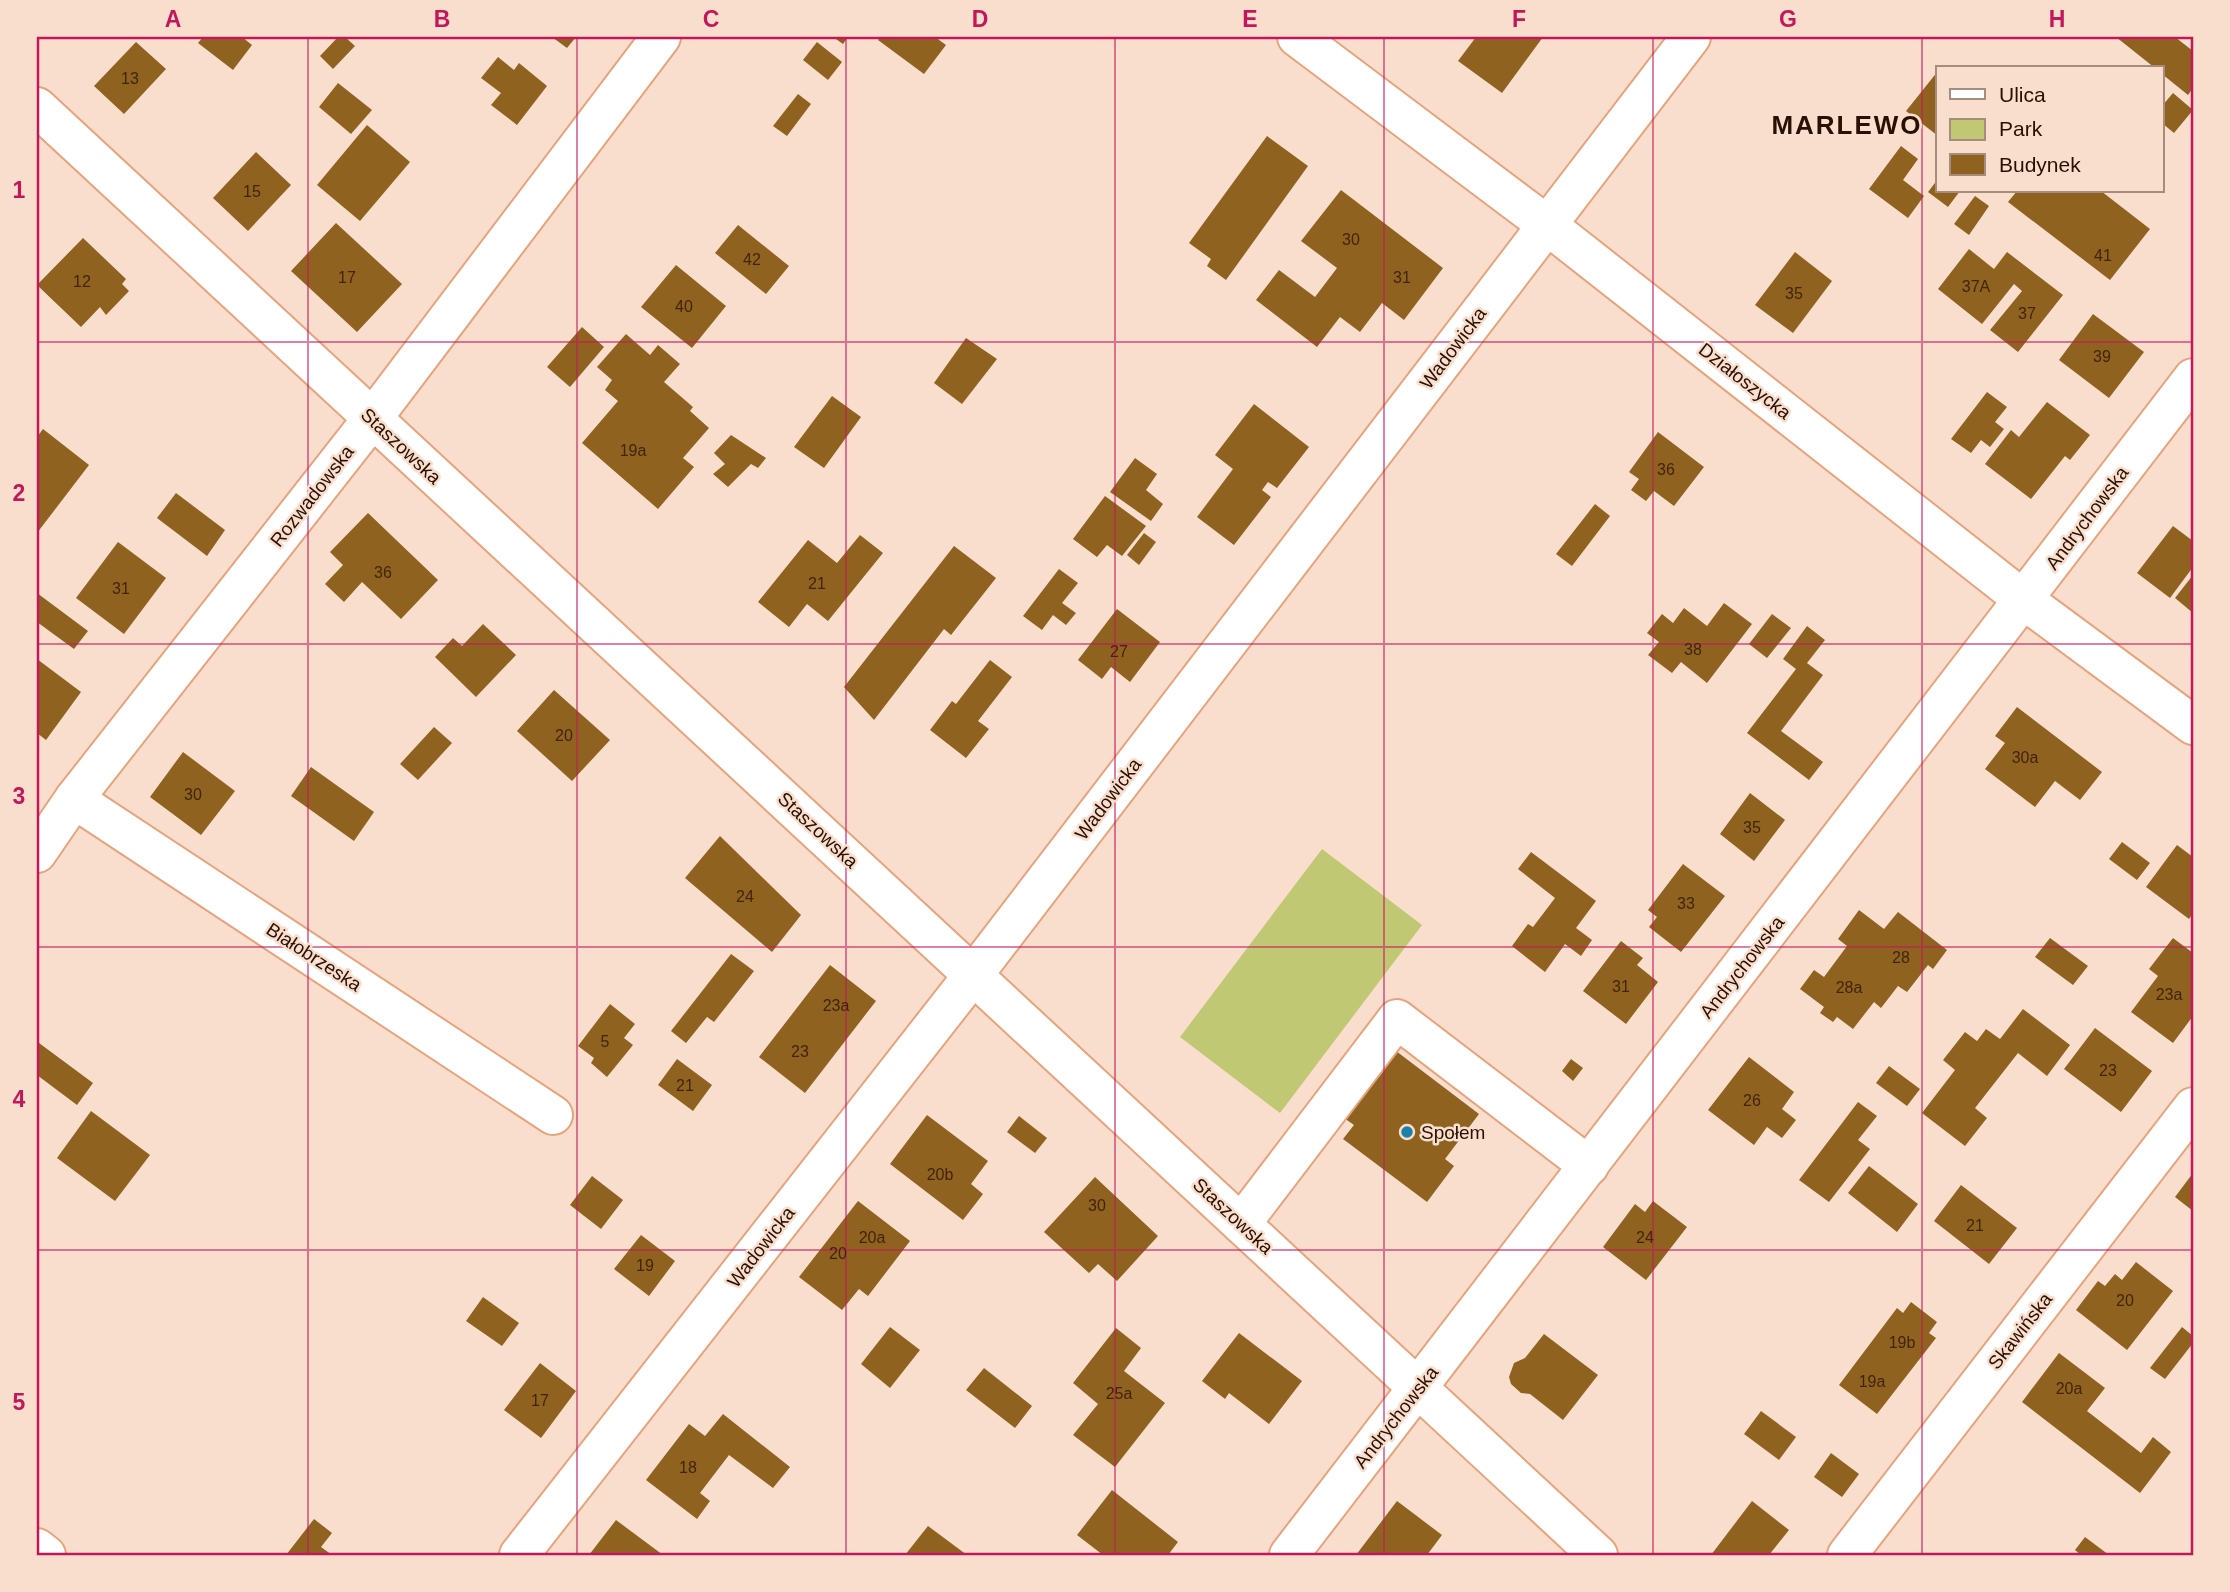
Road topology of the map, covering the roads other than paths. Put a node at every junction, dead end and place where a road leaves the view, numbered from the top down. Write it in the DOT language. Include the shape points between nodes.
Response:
graph roads {
  1 [pos="661,37"];
  2 [pos="1297,37"];
  3 [pos="1691,37"];
  4 [pos="37,107"];
  5 [pos="1547,225"];
  6 [pos="2193,378"];
  7 [pos="372,419"];
  8 [pos="2024,600"];
  9 [pos="2193,724"];
  10 [pos="74,799"];
  11 [pos="37,853"];
  12 [pos="974,974"];
  13 [pos="2193,1107"];
  14 [pos="553,1115"];
  15 [pos="1589,1166"];
  16 [pos="1241,1224"];
  17 [pos="1418,1389"];
  18 [pos="37,1548"];
  19 [pos="46,1555"];
  20 [pos="519,1555"];
  21 [pos="1289,1555"];
  22 [pos="1598,1555"];
  23 [pos="1847,1555"];
  1 -- 7 [label="street, Rozwadowska"];
  2 -- 5 [label="street, Działoszycka"];
  3 -- 5 [label="street, Wadowicka"];
  4 -- 7 [label="street, Staszowska"];
  5 -- 8 [label="street, Działoszycka"];
  5 -- 12 [label="street, Wadowicka"];
  6 -- 8 [label="street, Andrychowska"];
  7 -- 10 [label="street, Rozwadowska"];
  7 -- 12 [label="street, Staszowska"];
  8 -- 9 [label="street, Działoszycka"];
  8 -- 15 [label="street, Andrychowska"];
  10 -- 11 [label="street, Rozwadowska"];
  10 -- 14 [label="street, Białobrzeska"];
  12 -- 16 [label="street, Staszowska"];
  12 -- 20 [label="street, Wadowicka"];
  13 -- 23 [label="street, Skawińska"];
  15 -- 16 [label="street" via="1396,1019"];
  15 -- 17 [label="street, Andrychowska"];
  16 -- 17 [label="street, Staszowska"];
  17 -- 21 [label="street, Andrychowska"];
  17 -- 22 [label="street, Staszowska"];
  18 -- 19 [label="street"];
}
